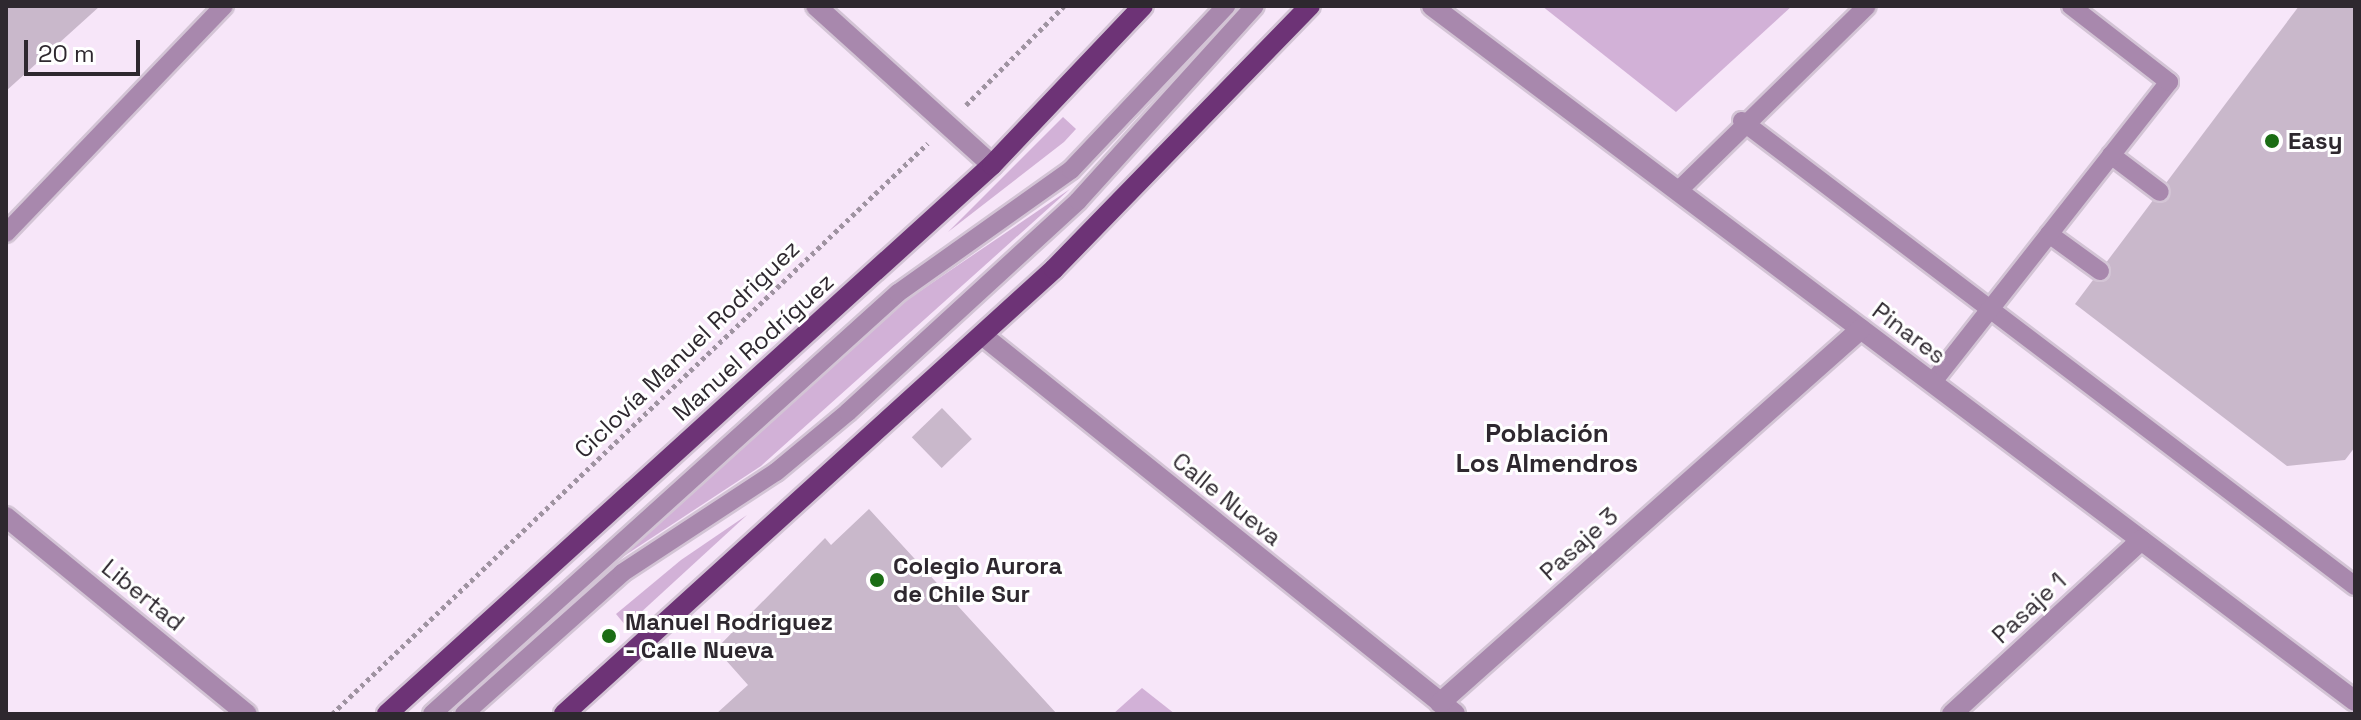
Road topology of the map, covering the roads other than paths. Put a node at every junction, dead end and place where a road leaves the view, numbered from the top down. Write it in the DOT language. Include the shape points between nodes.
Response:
graph roads {
  1 [pos="224,6"];
  2 [pos="816,6"];
  3 [pos="1143,6"];
  4 [pos="1226,6"];
  5 [pos="1255,6"];
  6 [pos="1310,6"];
  7 [pos="1432,6"];
  8 [pos="1867,6"];
  9 [pos="2071,6"];
  10 [pos="1742,121"];
  11 [pos="2111,155"];
  12 [pos="992,165"];
  13 [pos="1678,191"];
  14 [pos="2160,192"];
  15 [pos="6,233"];
  16 [pos="2049,234"];
  17 [pos="2100,271"];
  18 [pos="1988,311"];
  19 [pos="1861,329"];
  20 [pos="982,335"];
  21 [pos="1932,383"];
  22 [pos="6,517"];
  23 [pos="2141,540"];
  24 [pos="2355,586"];
  25 [pos="2355,701"];
  26 [pos="1448,708"];
  27 [pos="247,714"];
  28 [pos="387,714"];
  29 [pos="432,714"];
  30 [pos="464,714"];
  31 [pos="564,714"];
  32 [pos="1952,714"];
  1 -- 15 [label="lane"];
  2 -- 12 [label="street"];
  3 -- 12 [label="main road, Manuel Rodríguez"];
  4 -- 29 [label="lane" via="1071,170 898,293"];
  5 -- 30 [label="lane" via="1078,201 848,412 776,472 622,573"];
  6 -- 20 [label="main road"];
  7 -- 13 [label="street, Pinares"];
  8 -- 10 [label="lane"];
  9 -- 11 [label="lane" via="2169,82"];
  10 -- 13 [label="lane"];
  10 -- 18 [label="lane"];
  11 -- 14 [label="lane"];
  11 -- 16 [label="lane"];
  12 -- 28 [label="main road, Manuel Rodríguez"];
  13 -- 19 [label="street, Pinares"];
  16 -- 17 [label="lane"];
  16 -- 18 [label="lane"];
  18 -- 21 [label="lane"];
  18 -- 24 [label="lane"];
  19 -- 21 [label="street, Pinares"];
  19 -- 26 [label="street, Pasaje 3"];
  20 -- 26 [label="street, Calle Nueva"];
  20 -- 31 [label="main road"];
  21 -- 23 [label="street, Pinares"];
  22 -- 27 [label="street, Libertad"];
  23 -- 25 [label="street, Pinares"];
  23 -- 32 [label="street, Pasaje 1"];
}
